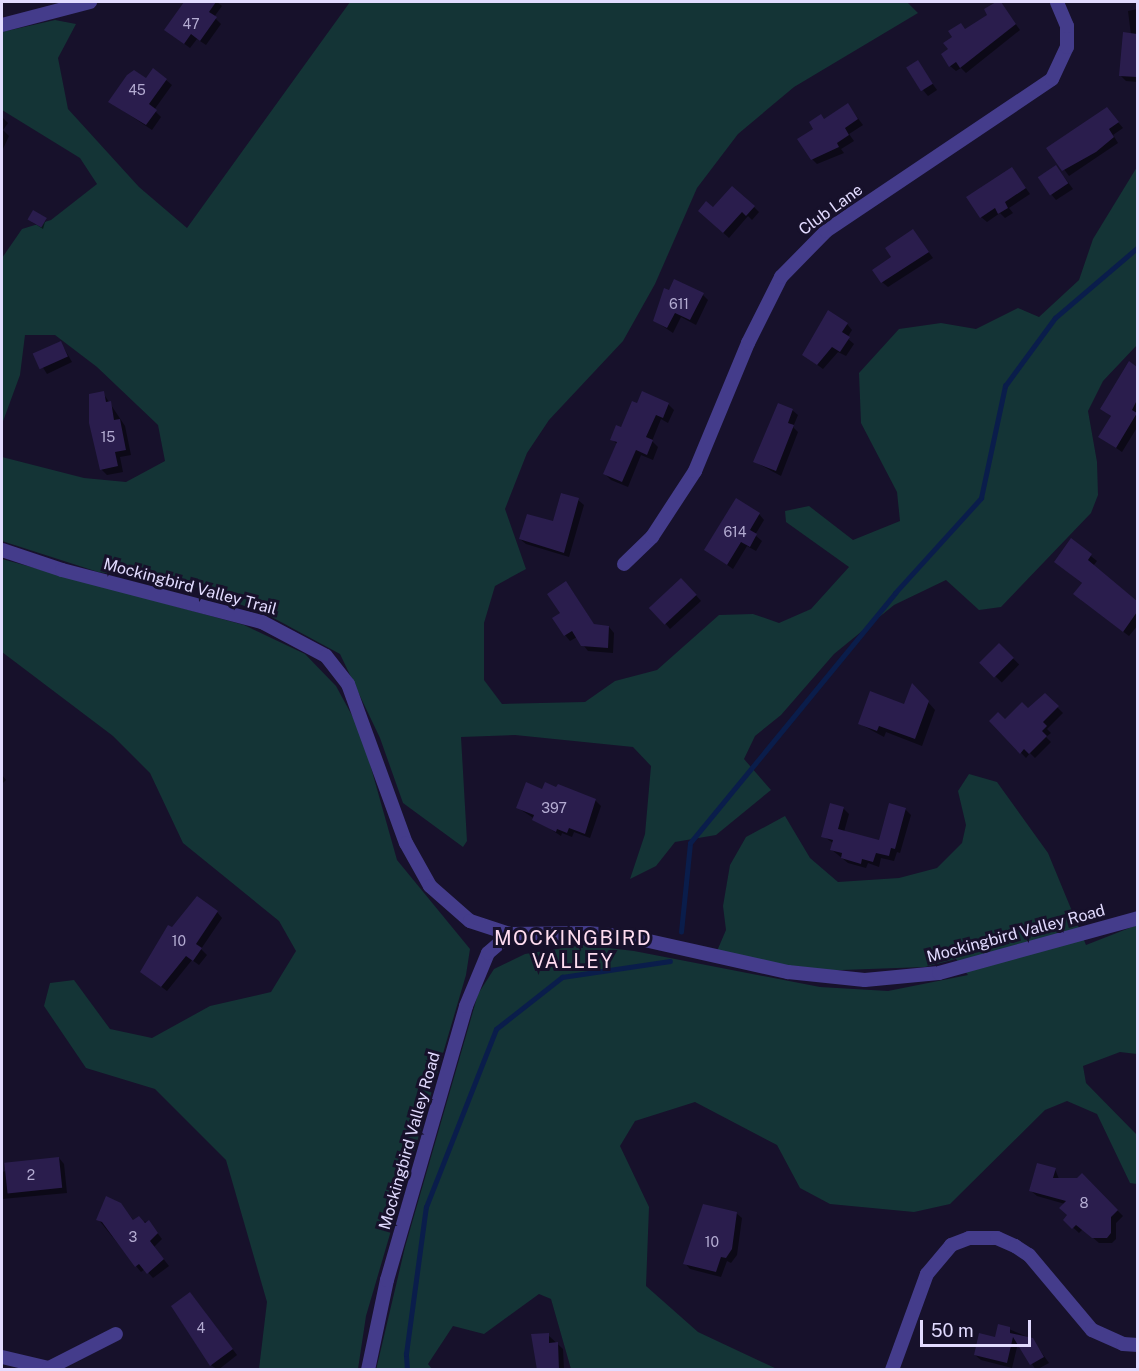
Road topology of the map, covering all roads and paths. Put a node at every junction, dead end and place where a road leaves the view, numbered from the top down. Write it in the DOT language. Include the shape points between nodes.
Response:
graph roads {
  1 [pos="90,2"];
  2 [pos="1057,2"];
  3 [pos="2,25"];
  4 [pos="2,550"];
  5 [pos="624,564"];
  6 [pos="399,824"];
  7 [pos="1137,918"];
  8 [pos="510,934"];
  9 [pos="116,1334"];
  10 [pos="1137,1345"];
  11 [pos="2,1357"];
  12 [pos="368,1370"];
  13 [pos="892,1370"];
  1 -- 3 [label="street"];
  2 -- 5 [label="street, Club Lane" via="1066,26 1067,47 1052,79 826,231 781,277 748,343 695,471 652,537"];
  4 -- 6 [label="street, Mockingbird Valley Trail" via="62,570 261,622 310,645 333,664 348,684"];
  6 -- 8 [label="street, Mockingbird Valley Road" via="413,859 447,904 484,928"];
  7 -- 8 [label="street, Mockingbird Valley Road" via="939,973 865,980 788,972 631,937"];
  8 -- 12 [label="street, Mockingbird Valley Road" via="488,953 466,1006 387,1280"];
  9 -- 11 [label="street" via="49,1368"];
  10 -- 13 [label="street" via="1102,1337 1089,1327 1041,1268 1015,1246 997,1238 969,1238 951,1245 927,1274"];
}
